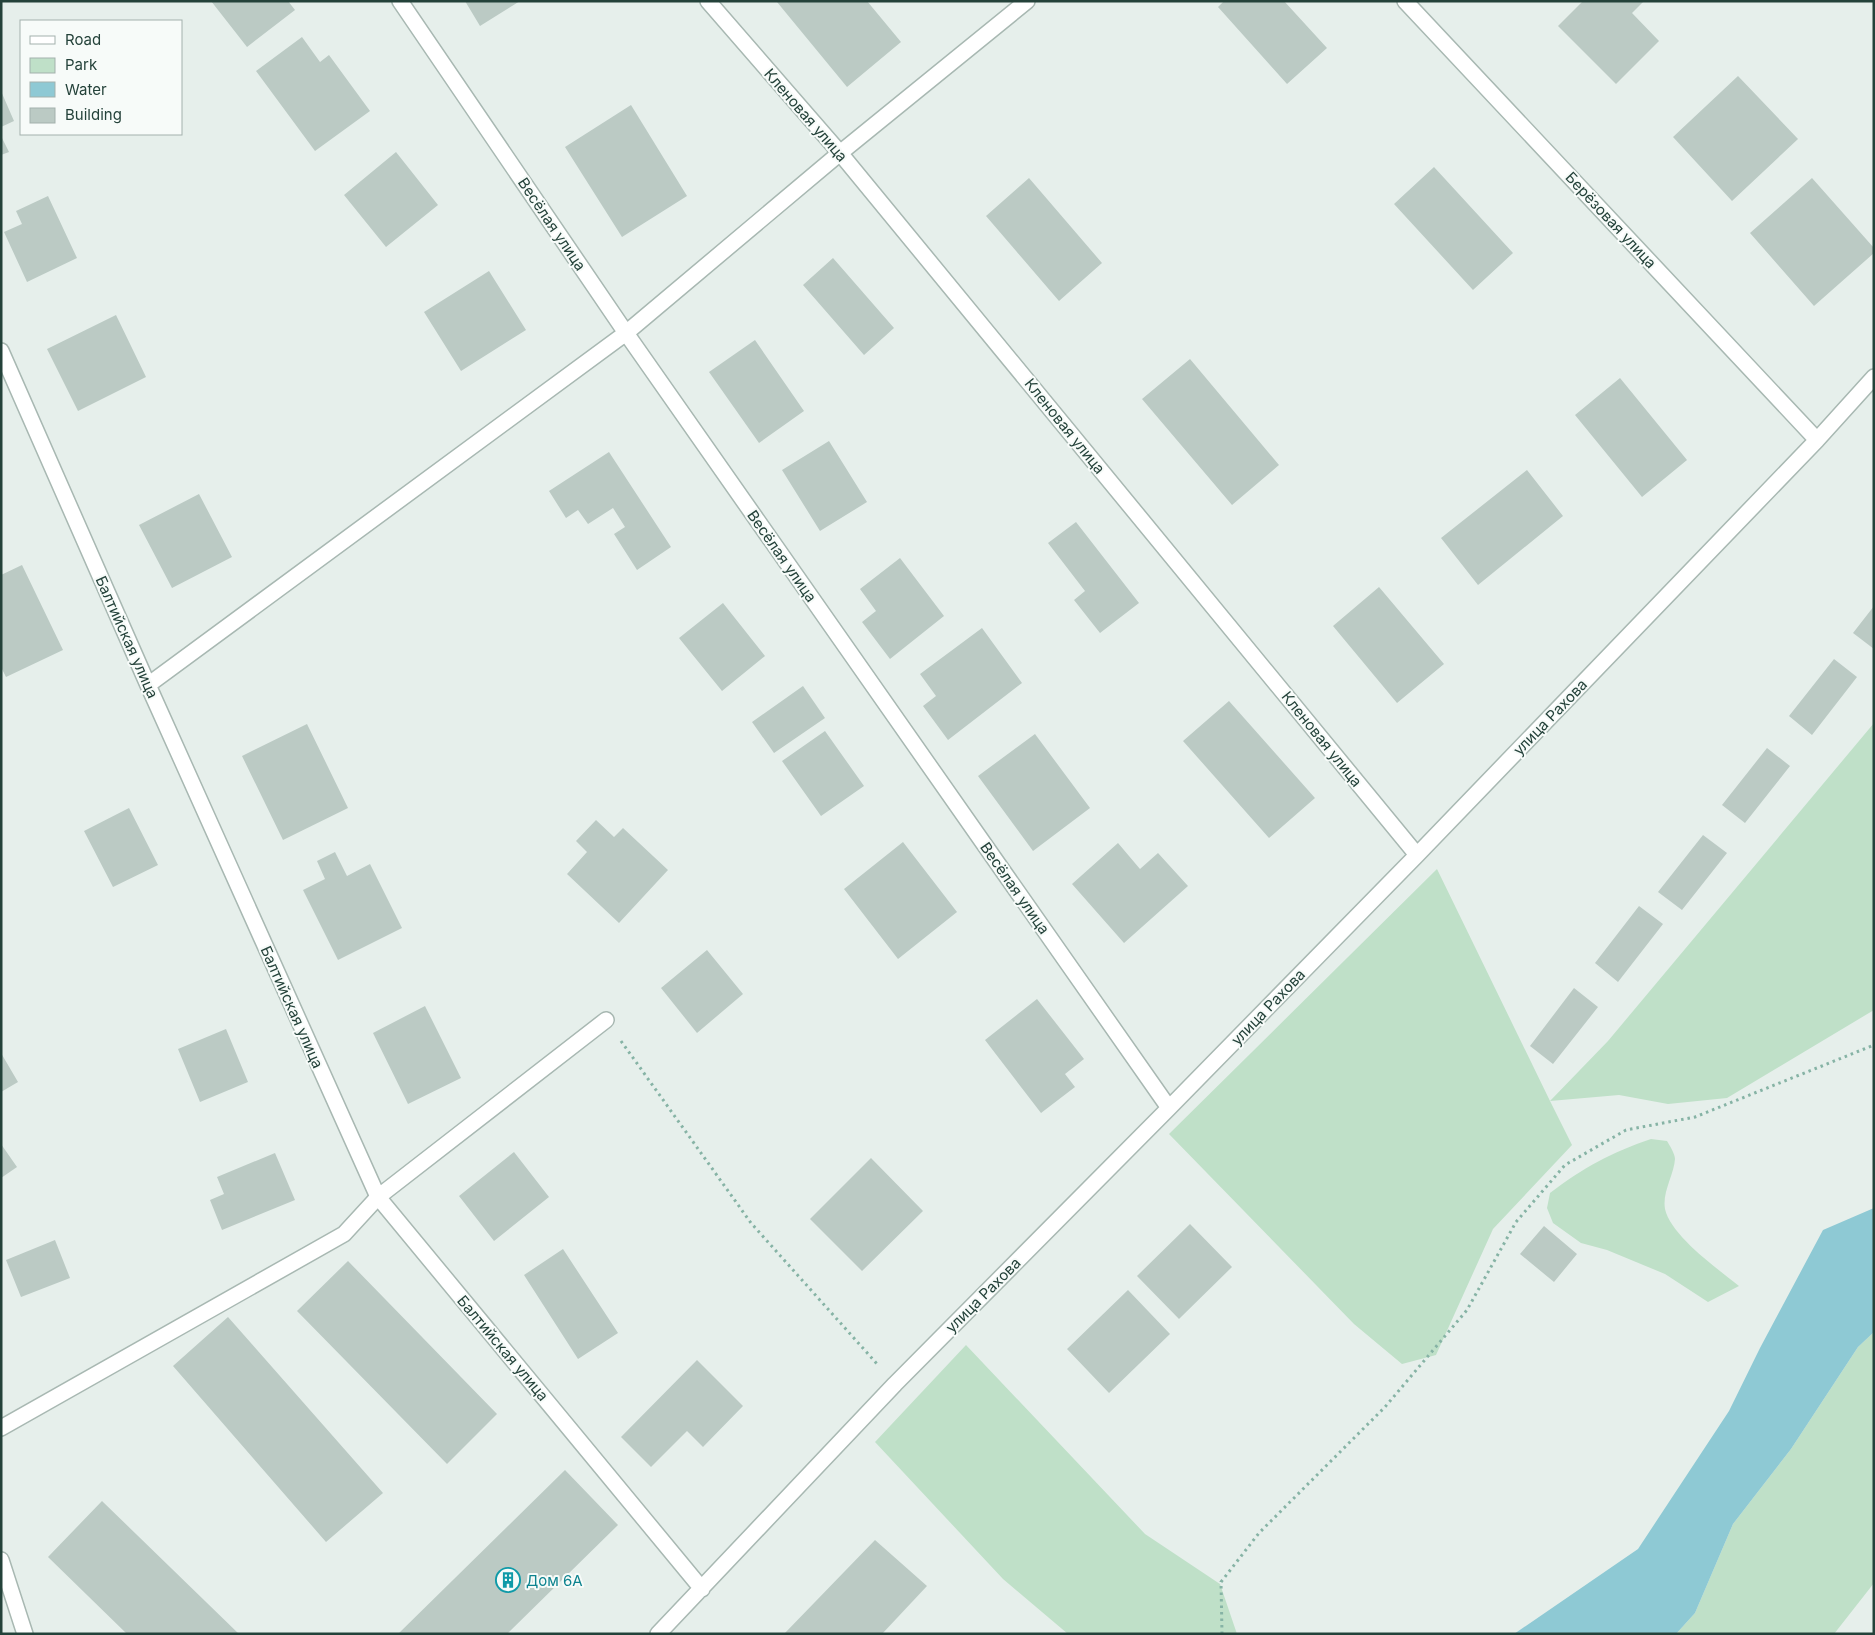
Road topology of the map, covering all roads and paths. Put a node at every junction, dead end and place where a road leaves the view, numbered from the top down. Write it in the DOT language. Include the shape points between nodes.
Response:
graph roads {
  1 [pos="400,1"];
  2 [pos="708,1"];
  3 [pos="1027,1"];
  4 [pos="1405,1"];
  5 [pos="840,152"];
  6 [pos="626,332"];
  7 [pos="1,351"];
  8 [pos="1874,377"];
  9 [pos="1817,440"];
  10 [pos="148,685"];
  11 [pos="1417,855"];
  12 [pos="606,1020"];
  13 [pos="1874,1046"];
  14 [pos="1169,1108"];
  15 [pos="378,1198"];
  16 [pos="895,1384"];
  17 [pos="1,1428"];
  18 [pos="1,1560"];
  19 [pos="702,1588"];
  20 [pos="25,1634"];
  21 [pos="658,1634"];
  22 [pos="1222,1634"];
  1 -- 6 [label="street, Весёлая улица"];
  2 -- 5 [label="street, Кленовая улица"];
  3 -- 5 [label="street"];
  4 -- 9 [label="street, Берёзовая улица"];
  5 -- 6 [label="street"];
  5 -- 11 [label="street, Кленовая улица"];
  6 -- 10 [label="street"];
  6 -- 14 [label="street, Весёлая улица"];
  7 -- 10 [label="street, Балтийская улица"];
  8 -- 9 [label="street, улица Рахова"];
  9 -- 11 [label="street, улица Рахова"];
  10 -- 15 [label="street, Балтийская улица"];
  11 -- 14 [label="street, улица Рахова"];
  12 -- 15 [label="street"];
  12 -- 16 [label="path" via="751,1223"];
  13 -- 22 [label="path" via="1695,1117 1626,1130 1565,1165 1516,1222 1466,1310 1385,1407 1259,1533 1221,1582"];
  14 -- 16 [label="street, улица Рахова"];
  15 -- 17 [label="street" via="344,1234"];
  15 -- 19 [label="street, Балтийская улица"];
  16 -- 19 [label="street, улица Рахова"];
  18 -- 20 [label="street"];
  19 -- 21 [label="street, улица Рахова"];
}
